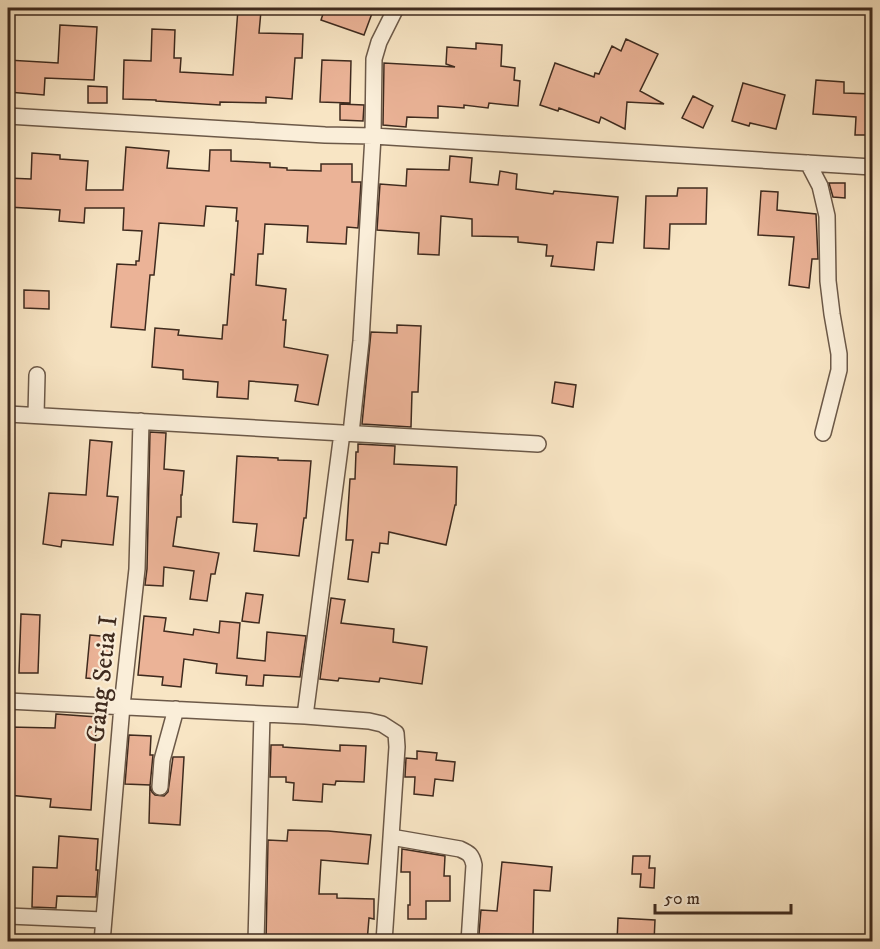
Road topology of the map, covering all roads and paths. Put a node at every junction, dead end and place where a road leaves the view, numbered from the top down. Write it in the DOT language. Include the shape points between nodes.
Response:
graph roads {
  1 [pos="396,8"];
  2 [pos="8,116"];
  3 [pos="373,136"];
  4 [pos="808,163"];
  5 [pos="873,167"];
  6 [pos="37,375"];
  7 [pos="8,414"];
  8 [pos="36,416"];
  9 [pos="141,421"];
  10 [pos="347,433"];
  11 [pos="823,433"];
  12 [pos="538,444"];
  13 [pos="8,701"];
  14 [pos="122,706"];
  15 [pos="176,709"];
  16 [pos="262,714"];
  17 [pos="305,716"];
  18 [pos="159,787"];
  19 [pos="391,837"];
  20 [pos="8,916"];
  21 [pos="103,920"];
  22 [pos="102,942"];
  23 [pos="256,942"];
  24 [pos="384,942"];
  25 [pos="469,942"];
  1 -- 3 [label="street" via="375,59"];
  2 -- 3 [label="street"];
  3 -- 4 [label="street"];
  3 -- 10 [label="street" via="361,341"];
  4 -- 5 [label="street"];
  4 -- 11 [label="street" via="820,186 827,216 829,289 839,354 839,370"];
  6 -- 8 [label="street"];
  7 -- 8 [label="street"];
  8 -- 9 [label="street"];
  9 -- 10 [label="street"];
  9 -- 14 [label="street, Gang Setia I" via="137,569"];
  10 -- 12 [label="street"];
  10 -- 17 [label="street"];
  13 -- 14 [label="street"];
  14 -- 15 [label="street"];
  14 -- 21 [label="street, Gang Setia I"];
  15 -- 16 [label="street"];
  15 -- 18 [label="street"];
  16 -- 17 [label="street"];
  16 -- 23 [label="street"];
  17 -- 19 [label="street" via="369,721 396,734"];
  19 -- 24 [label="street"];
  19 -- 25 [label="street" via="460,849 473,857"];
  20 -- 21 [label="street"];
  21 -- 22 [label="street, Gang Setia I"];
}
